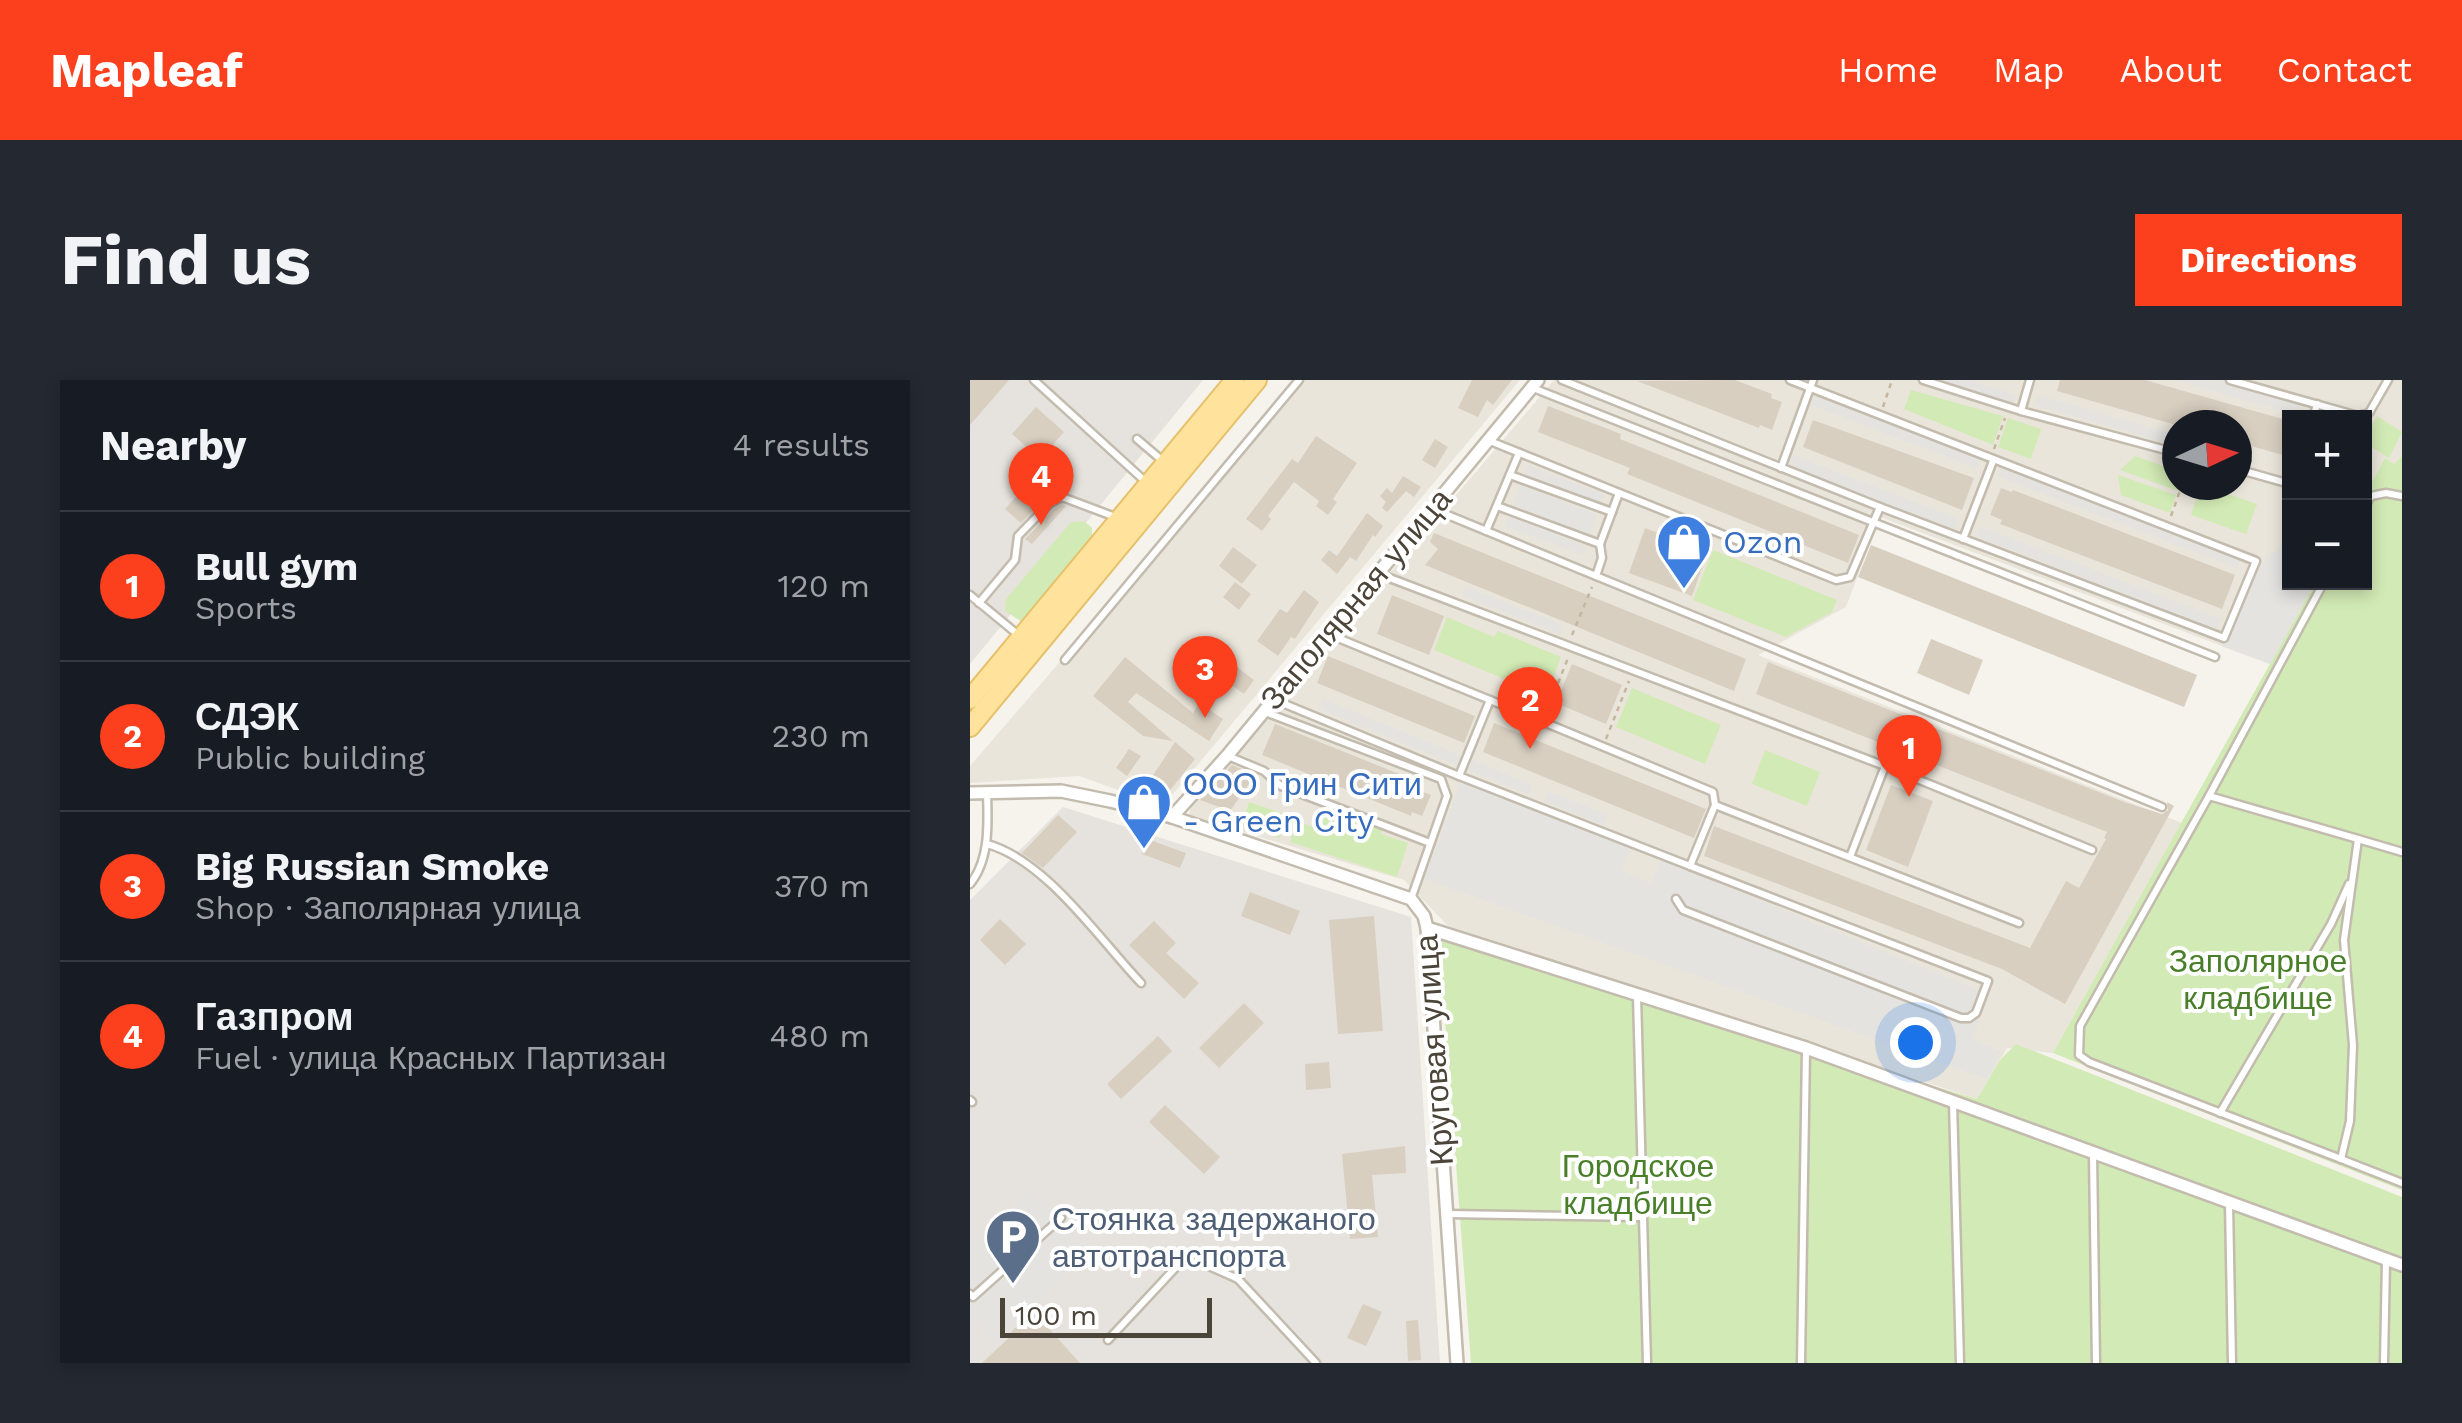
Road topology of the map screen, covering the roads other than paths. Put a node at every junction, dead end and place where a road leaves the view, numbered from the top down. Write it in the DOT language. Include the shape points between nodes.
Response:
graph roads {
  1 [pos="1034,380"];
  2 [pos="1235,380"];
  3 [pos="1257,380"];
  4 [pos="1299,380"];
  5 [pos="1562,380"];
  6 [pos="1790,380"];
  7 [pos="1923,380"];
  8 [pos="2030,380"];
  9 [pos="2230,380"];
  10 [pos="2388,380"];
  11 [pos="1535,384"];
  12 [pos="1812,384"];
  13 [pos="2317,404"];
  14 [pos="2315,410"];
  15 [pos="2020,411"];
  16 [pos="1137,439"];
  17 [pos="1488,440"];
  18 [pos="2162,449"];
  19 [pos="1519,453"];
  20 [pos="1992,460"];
  21 [pos="1165,463"];
  22 [pos="1781,468"];
  23 [pos="2252,473"];
  24 [pos="1510,474"];
  25 [pos="2282,482"];
  26 [pos="1148,484"];
  27 [pos="1620,493"];
  28 [pos="2402,496"];
  29 [pos="2369,500"];
  30 [pos="1496,506"];
  31 [pos="1880,507"];
  32 [pos="1432,508"];
  33 [pos="1612,512"];
  34 [pos="1119,518"];
  35 [pos="1873,522"];
  36 [pos="1486,530"];
  37 [pos="1963,539"];
  38 [pos="1600,544"];
  39 [pos="1378,574"];
  40 [pos="1596,576"];
  41 [pos="2320,590"];
  42 [pos="970,596"];
  43 [pos="979,603"];
  44 [pos="1328,634"];
  45 [pos="1027,642"];
  46 [pos="2215,657"];
  47 [pos="1065,660"];
  48 [pos="970,698"];
  49 [pos="1274,700"];
  50 [pos="1490,700"];
  51 [pos="1263,711"];
  52 [pos="970,727"];
  53 [pos="1227,756"];
  54 [pos="1885,766"];
  55 [pos="1458,776"];
  56 [pos="970,793"];
  57 [pos="987,793"];
  58 [pos="2209,796"];
  59 [pos="1715,805"];
  60 [pos="2162,807"];
  61 [pos="1172,817"];
  62 [pos="2358,839"];
  63 [pos="1430,843"];
  64 [pos="987,844"];
  65 [pos="2092,850"];
  66 [pos="2402,852"];
  67 [pos="1850,857"];
  68 [pos="1690,866"];
  69 [pos="2351,879"];
  70 [pos="970,884"];
  71 [pos="1411,899"];
  72 [pos="1676,899"];
  73 [pos="2019,923"];
  74 [pos="1427,928"];
  75 [pos="1142,983"];
  76 [pos="1638,996"];
  77 [pos="1806,1048"];
  78 [pos="1953,1102"];
  79 [pos="2220,1112"];
  80 [pos="2093,1152"];
  81 [pos="2341,1159"];
  82 [pos="2402,1184"];
  83 [pos="2229,1202"];
  84 [pos="1446,1214"];
  85 [pos="1642,1216"];
  86 [pos="1061,1218"];
  87 [pos="2386,1258"];
  88 [pos="2402,1265"];
  89 [pos="970,1294"];
  90 [pos="1108,1340"];
  91 [pos="1316,1363"];
  92 [pos="1457,1363"];
  93 [pos="1647,1363"];
  94 [pos="1801,1363"];
  95 [pos="1960,1363"];
  96 [pos="2096,1363"];
  97 [pos="2232,1363"];
  98 [pos="2384,1363"];
  1 -- 26 [label="lane"];
  2 -- 21 [label="main road"];
  3 -- 45 [label="main road"];
  4 -- 47 [label="lane"];
  5 -- 22 [label="lane"];
  6 -- 12 [label="lane"];
  7 -- 15 [label="lane"];
  8 -- 15 [label="lane"];
  9 -- 13 [label="lane"];
  10 -- 13 [label="lane" via="2364,416"];
  11 -- 17 [label="street, Заполярная улица"];
  11 -- 35 [label="lane"];
  12 -- 20 [label="lane"];
  12 -- 22 [label="lane"];
  13 -- 14 [label="lane"];
  15 -- 18 [label="lane"];
  16 -- 21 [label="lane"];
  17 -- 19 [label="lane"];
  17 -- 32 [label="street, Заполярная улица"];
  19 -- 24 [label="lane"];
  19 -- 27 [label="lane"];
  20 -- 37 [label="lane"];
  20 -- 37 [label="lane" via="2256,561 2224,638"];
  21 -- 26 [label="main road"];
  22 -- 31 [label="lane"];
  23 -- 25 [label="lane"];
  24 -- 30 [label="lane"];
  24 -- 33 [label="lane"];
  26 -- 34 [label="main road"];
  27 -- 33 [label="lane"];
  27 -- 35 [label="lane" via="1836,580 1850,577"];
  28 -- 29 [label="lane" via="2378,493"];
  30 -- 36 [label="lane"];
  30 -- 38 [label="lane"];
  31 -- 35 [label="lane"];
  31 -- 37 [label="lane"];
  32 -- 36 [label="lane"];
  32 -- 39 [label="street, Заполярная улица"];
  33 -- 38 [label="lane"];
  34 -- 43 [label="lane" via="1062,498 1050,503 1018,536 1015,560"];
  34 -- 45 [label="main road"];
  35 -- 46 [label="lane"];
  36 -- 40 [label="lane"];
  38 -- 40 [label="lane"];
  39 -- 44 [label="street, Заполярная улица"];
  39 -- 54 [label="lane"];
  40 -- 60 [label="lane"];
  41 -- 58 [label="lane"];
  42 -- 43 [label="lane"];
  43 -- 45 [label="lane"];
  44 -- 49 [label="street, Заполярная улица"];
  44 -- 50 [label="lane"];
  45 -- 48 [label="main road"];
  45 -- 52 [label="main road"];
  49 -- 51 [label="street, Заполярная улица"];
  49 -- 55 [label="lane"];
  50 -- 55 [label="lane"];
  50 -- 59 [label="lane" via="1708,789"];
  51 -- 53 [label="street, Заполярная улица"];
  51 -- 63 [label="lane" via="1441,779 1448,796"];
  53 -- 61 [label="street, Заполярная улица"];
  53 -- 63 [label="lane" via="1281,786"];
  54 -- 65 [label="lane"];
  54 -- 67 [label="lane"];
  55 -- 68 [label="lane"];
  56 -- 57 [label="street, Круговая улица"];
  57 -- 61 [label="street, Круговая улица" via="1061,791"];
  57 -- 64 [label="lane"];
  58 -- 62 [label="lane"];
  58 -- 79 [label="lane" via="2080,1026 2078,1055"];
  59 -- 67 [label="lane"];
  59 -- 68 [label="lane"];
  61 -- 71 [label="street, Круговая улица"];
  62 -- 66 [label="lane"];
  62 -- 69 [label="lane"];
  63 -- 71 [label="lane"];
  64 -- 70 [label="lane"];
  64 -- 75 [label="lane" via="1017,856 1089,921"];
  67 -- 73 [label="lane"];
  68 -- 72 [label="lane" via="1988,981 1976,1013 1961,1018 1683,910"];
  69 -- 79 [label="lane"];
  69 -- 81 [label="lane" via="2344,940 2353,1045 2350,1122"];
  71 -- 74 [label="street, Круговая улица"];
  74 -- 76 [label="street"];
  74 -- 84 [label="street, Круговая улица"];
  76 -- 77 [label="street"];
  76 -- 85 [label="lane"];
  77 -- 78 [label="street"];
  77 -- 94 [label="lane"];
  78 -- 80 [label="street"];
  78 -- 95 [label="lane"];
  79 -- 81 [label="lane"];
  80 -- 83 [label="street"];
  80 -- 96 [label="lane"];
  81 -- 82 [label="lane"];
  83 -- 87 [label="street"];
  83 -- 97 [label="lane"];
  84 -- 85 [label="lane"];
  84 -- 92 [label="street, Круговая улица"];
  85 -- 93 [label="lane"];
  86 -- 89 [label="lane"];
  87 -- 88 [label="street"];
  87 -- 98 [label="lane"];
  90 -- 91 [label="lane" via="1178,1265 1200,1262 1238,1279"];
}
